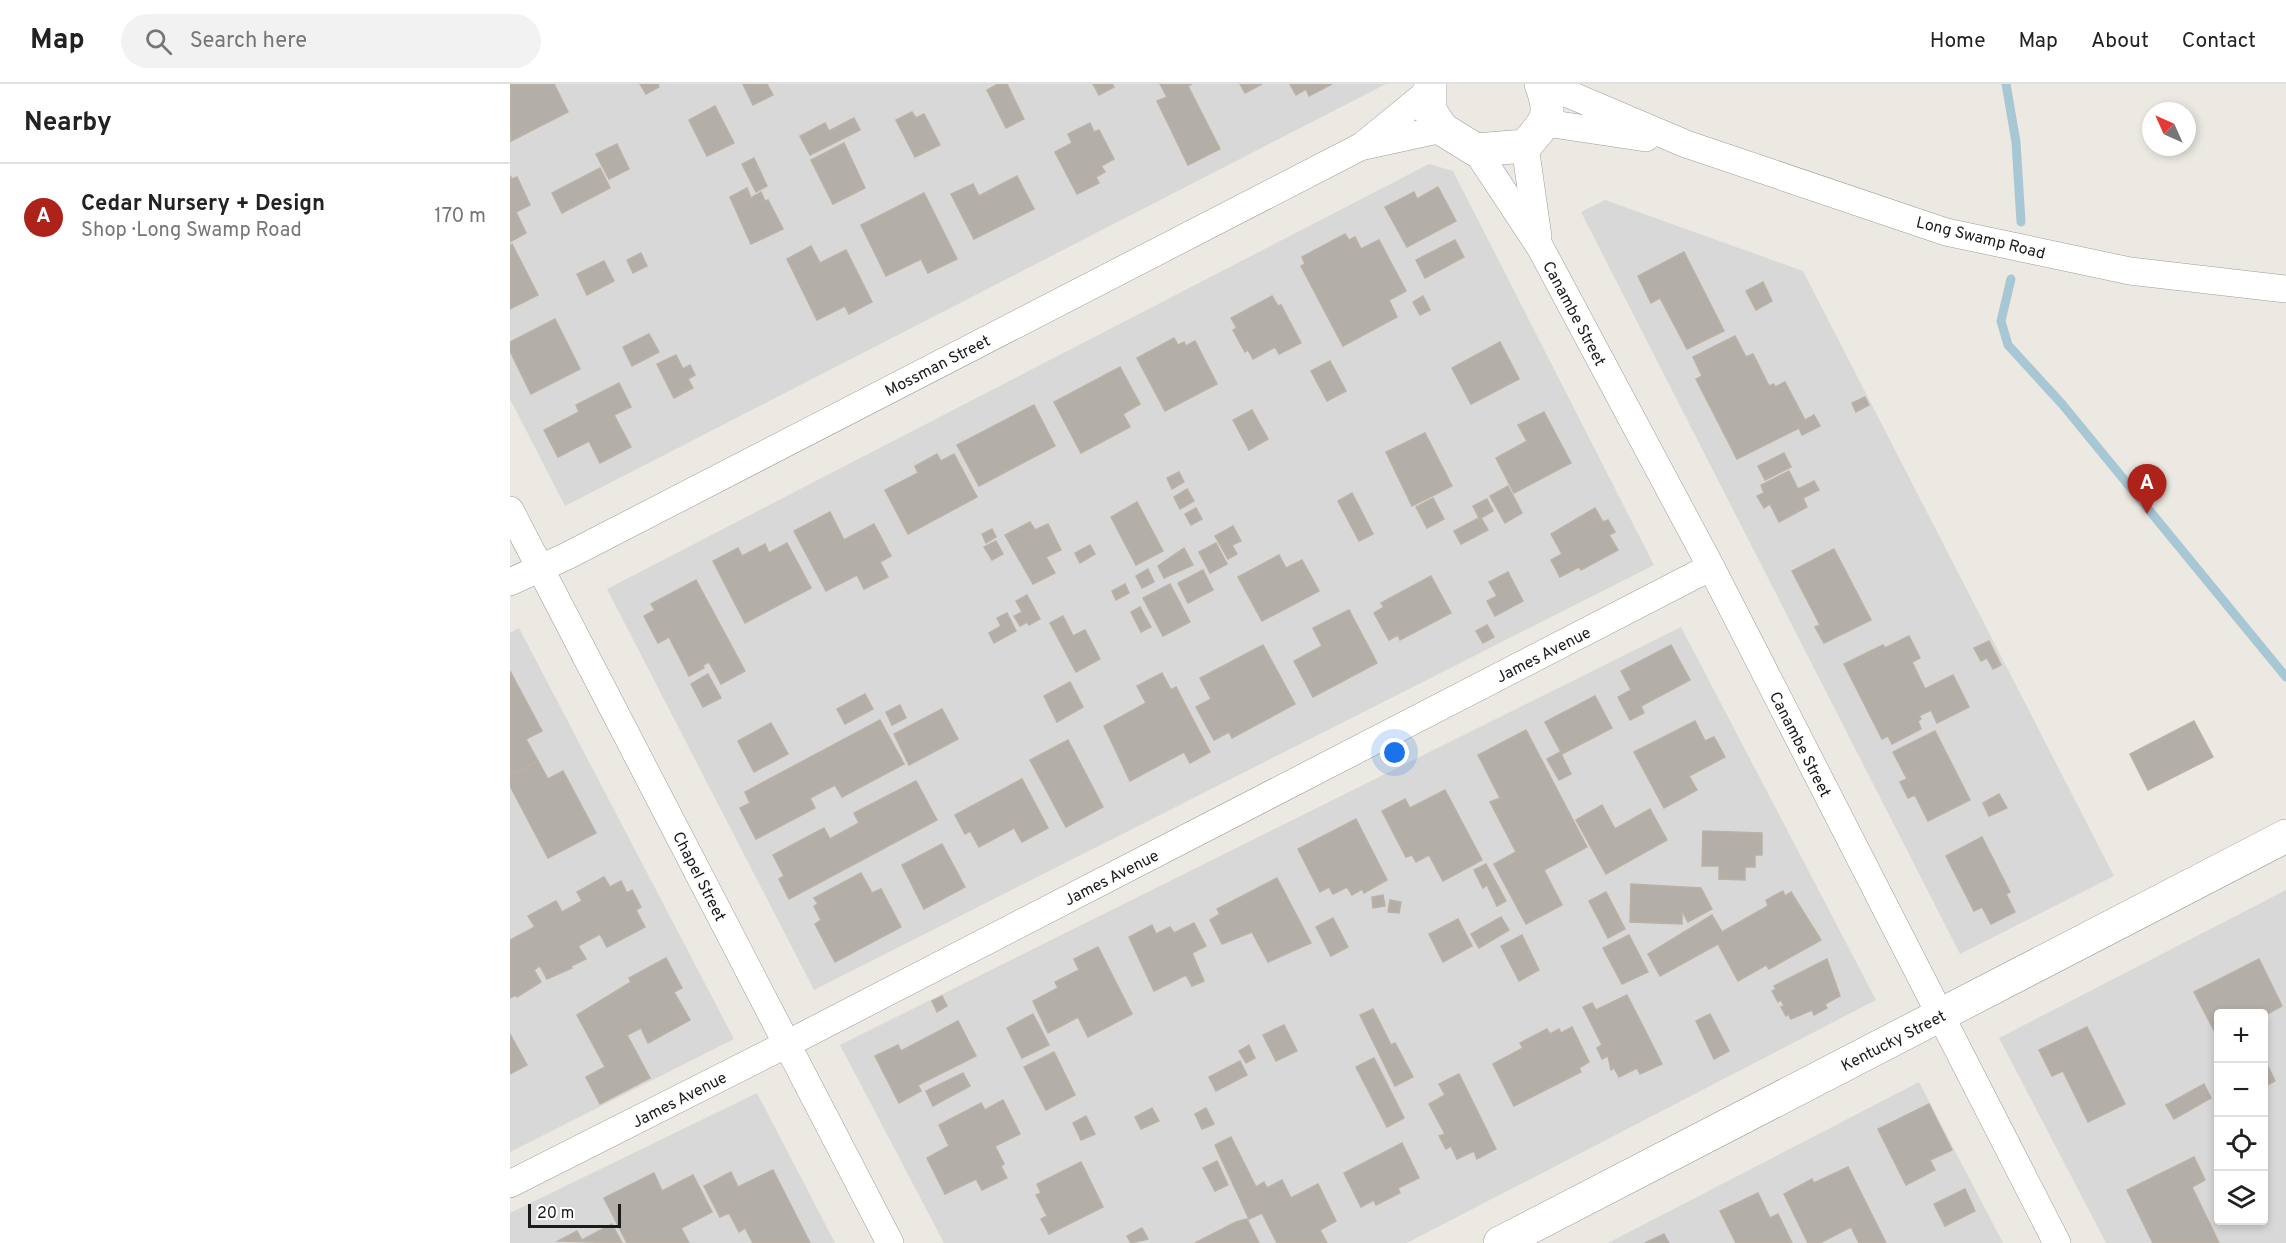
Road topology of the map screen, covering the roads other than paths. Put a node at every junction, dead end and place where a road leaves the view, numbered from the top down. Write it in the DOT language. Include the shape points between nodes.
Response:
graph roads {
  1 [pos="1543,84"];
  2 [pos="1429,88"];
  3 [pos="1442,129"];
  4 [pos="1536,134"];
  5 [pos="1686,144"];
  6 [pos="1362,146"];
  7 [pos="1476,150"];
  8 [pos="1540,247"];
  9 [pos="2286,289"];
  10 [pos="510,510"];
  11 [pos="1711,567"];
  12 [pos="540,568"];
  13 [pos="510,582"];
  14 [pos="2286,836"];
  15 [pos="1939,1016"];
  16 [pos="787,1044"];
  17 [pos="510,1184"];
  18 [pos="890,1243"];
  19 [pos="1500,1243"];
  20 [pos="2057,1243"];
  1 -- 4 [label="street" via="1549,105"];
  1 -- 5 [label="street, Long Swamp Road"];
  2 -- 3 [label="street" via="1430,111"];
  2 -- 6 [label="street, Mossman Street"];
  3 -- 6 [label="street, Mossman Street"];
  3 -- 7 [label="street"];
  4 -- 5 [label="street, Long Swamp Road"];
  4 -- 7 [label="street"];
  4 -- 8 [label="street, Canambe Street"];
  5 -- 9 [label="street, Long Swamp Road" via="1946,232 2130,271"];
  6 -- 12 [label="street, Mossman Street"];
  7 -- 8 [label="street, Canambe Street"];
  8 -- 11 [label="street, Canambe Street"];
  10 -- 12 [label="street, Chapel Street"];
  11 -- 15 [label="street, Canambe Street"];
  11 -- 16 [label="street, James Avenue"];
  12 -- 13 [label="street, Mossman Street"];
  12 -- 16 [label="street, Chapel Street"];
  14 -- 15 [label="street, Kentucky Street"];
  15 -- 19 [label="street, Kentucky Street"];
  15 -- 20 [label="street, Canambe Street"];
  16 -- 17 [label="street, James Avenue"];
  16 -- 18 [label="street, Chapel Street"];
}
